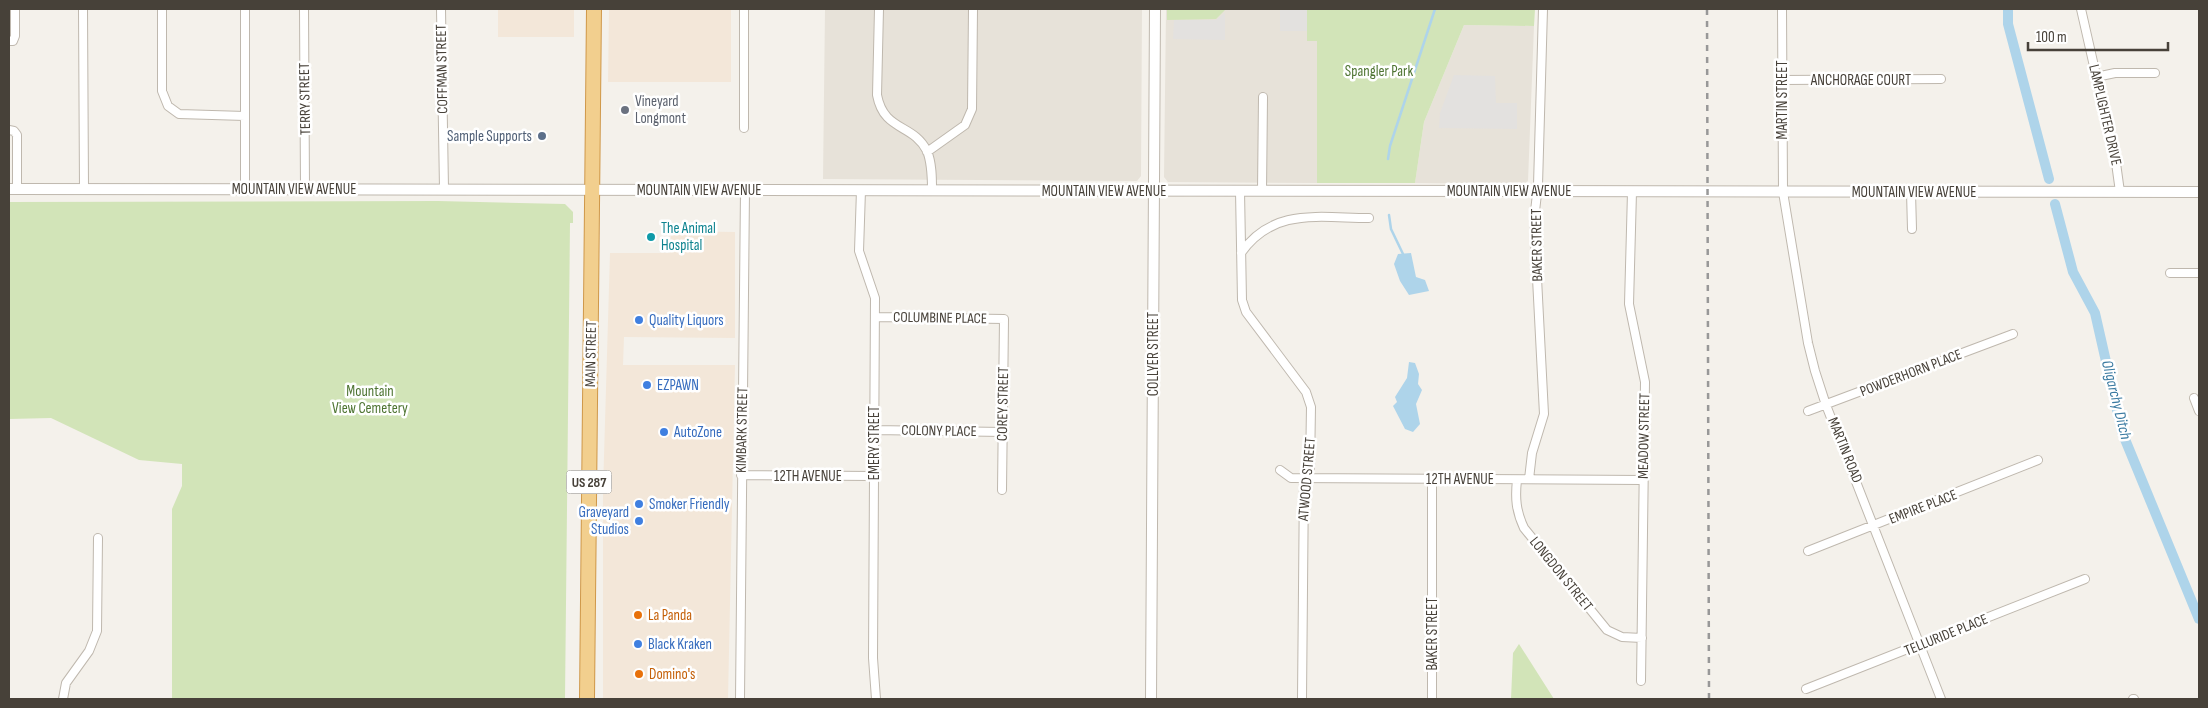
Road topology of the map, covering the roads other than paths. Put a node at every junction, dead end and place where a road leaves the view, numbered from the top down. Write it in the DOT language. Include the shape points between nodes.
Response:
graph roads {
  1 [pos="15,9"];
  2 [pos="83,9"];
  3 [pos="162,9"];
  4 [pos="245,9"];
  5 [pos="304,9"];
  6 [pos="441,9"];
  7 [pos="594,9"];
  8 [pos="744,9"];
  9 [pos="879,9"];
  10 [pos="972,9"];
  11 [pos="1155,9"];
  12 [pos="1543,9"];
  13 [pos="1782,9"];
  14 [pos="2080,9"];
  15 [pos="9,41"];
  16 [pos="2155,74"];
  17 [pos="2096,77"];
  18 [pos="1941,79"];
  19 [pos="1782,80"];
  20 [pos="1263,97"];
  21 [pos="245,116"];
  22 [pos="744,128"];
  23 [pos="9,130"];
  24 [pos="927,152"];
  25 [pos="13,188"];
  26 [pos="84,189"];
  27 [pos="245,189"];
  28 [pos="305,189"];
  29 [pos="444,189"];
  30 [pos="592,190"];
  31 [pos="745,190"];
  32 [pos="861,190"];
  33 [pos="932,190"];
  34 [pos="1154,191"];
  35 [pos="1240,191"];
  36 [pos="1262,191"];
  37 [pos="1537,191"];
  38 [pos="1632,192"];
  39 [pos="1783,192"];
  40 [pos="1911,192"];
  41 [pos="2120,192"];
  42 [pos="2199,192"];
  43 [pos="1369,218"];
  44 [pos="1912,229"];
  45 [pos="1241,253"];
  46 [pos="2170,273"];
  47 [pos="2199,273"];
  48 [pos="875,317"];
  49 [pos="1004,319"];
  50 [pos="2013,334"];
  51 [pos="2194,398"];
  52 [pos="1826,405"];
  53 [pos="1808,411"];
  54 [pos="2199,411"];
  55 [pos="874,430"];
  56 [pos="1003,432"];
  57 [pos="2038,460"];
  58 [pos="1280,470"];
  59 [pos="741,476"];
  60 [pos="874,476"];
  61 [pos="1304,478"];
  62 [pos="1432,479"];
  63 [pos="1529,479"];
  64 [pos="1517,480"];
  65 [pos="1643,480"];
  66 [pos="1002,490"];
  67 [pos="1875,526"];
  68 [pos="98,538"];
  69 [pos="1808,551"];
  70 [pos="2085,580"];
  71 [pos="1642,638"];
  72 [pos="1920,645"];
  73 [pos="1641,682"];
  74 [pos="1806,689"];
  75 [pos="63,699"];
  76 [pos="587,699"];
  77 [pos="740,699"];
  78 [pos="876,699"];
  79 [pos="1151,699"];
  80 [pos="1302,699"];
  81 [pos="1432,699"];
  82 [pos="1941,699"];
  1 -- 15 [label="street" via="15,36"];
  2 -- 26 [label="street"];
  3 -- 21 [label="street" via="162,91 168,106 179,114"];
  4 -- 21 [label="street"];
  5 -- 28 [label="street, TERRY STREET"];
  6 -- 29 [label="street, COFFMAN STREET"];
  7 -- 30 [label="highway, MAIN STREET / US 287"];
  8 -- 22 [label="street"];
  9 -- 24 [label="street" via="879,107 886,118 912,134"];
  10 -- 24 [label="street" via="972,109 965,125"];
  11 -- 34 [label="street, COLLYER STREET"];
  12 -- 37 [label="street, BAKER STREET"];
  13 -- 19 [label="street, MARTIN STREET"];
  14 -- 17 [label="street, LAMPLIGHTER DRIVE"];
  16 -- 17 [label="street" via="2134,71"];
  17 -- 41 [label="street, LAMPLIGHTER DRIVE"];
  18 -- 19 [label="street, ANCHORAGE COURT"];
  19 -- 39 [label="street, MARTIN STREET"];
  20 -- 36 [label="street"];
  21 -- 27 [label="street"];
  23 -- 25 [label="street" via="17,134"];
  24 -- 33 [label="street"];
  25 -- 26 [label="street, MOUNTAIN VIEW AVENUE"];
  26 -- 27 [label="street, MOUNTAIN VIEW AVENUE"];
  27 -- 28 [label="street, MOUNTAIN VIEW AVENUE"];
  28 -- 29 [label="street, MOUNTAIN VIEW AVENUE"];
  29 -- 30 [label="street, MOUNTAIN VIEW AVENUE"];
  30 -- 31 [label="street, MOUNTAIN VIEW AVENUE"];
  30 -- 76 [label="highway, MAIN STREET / US 287"];
  31 -- 32 [label="street, MOUNTAIN VIEW AVENUE"];
  31 -- 59 [label="street, KIMBARK STREET"];
  32 -- 33 [label="street, MOUNTAIN VIEW AVENUE"];
  32 -- 48 [label="street, EMERY STREET" via="860,251 875,298"];
  33 -- 34 [label="street, MOUNTAIN VIEW AVENUE"];
  34 -- 35 [label="street, MOUNTAIN VIEW AVENUE"];
  34 -- 79 [label="street, COLLYER STREET"];
  35 -- 36 [label="street, MOUNTAIN VIEW AVENUE"];
  35 -- 45 [label="street, ATWOOD STREET"];
  36 -- 37 [label="street, MOUNTAIN VIEW AVENUE"];
  37 -- 38 [label="street, MOUNTAIN VIEW AVENUE"];
  37 -- 63 [label="street, BAKER STREET" via="1534,220 1544,414 1532,453"];
  38 -- 39 [label="street, MOUNTAIN VIEW AVENUE"];
  38 -- 65 [label="street, MEADOW STREET" via="1629,304 1645,382"];
  39 -- 40 [label="street, MOUNTAIN VIEW AVENUE"];
  39 -- 52 [label="street, MARTIN ROAD" via="1808,343"];
  40 -- 41 [label="street, MOUNTAIN VIEW AVENUE"];
  40 -- 44 [label="street"];
  41 -- 42 [label="street, MOUNTAIN VIEW AVENUE"];
  43 -- 45 [label="street" via="1279,221 1250,240"];
  45 -- 61 [label="street, ATWOOD STREET" via="1242,300 1246,312 1298,379 1311,407 1310,468"];
  46 -- 47 [label="street"];
  48 -- 49 [label="street, COLUMBINE PLACE"];
  48 -- 55 [label="street, EMERY STREET"];
  49 -- 56 [label="street, COREY STREET"];
  50 -- 52 [label="street, POWDERHORN PLACE"];
  51 -- 54 [label="street"];
  52 -- 53 [label="street, POWDERHORN PLACE"];
  52 -- 67 [label="street, MARTIN ROAD"];
  55 -- 56 [label="street, COLONY PLACE"];
  55 -- 60 [label="street, EMERY STREET"];
  56 -- 66 [label="street, COREY STREET"];
  57 -- 67 [label="street, EMPIRE PLACE"];
  58 -- 61 [label="street, 12TH AVENUE" via="1291,478"];
  59 -- 60 [label="street, 12TH AVENUE"];
  59 -- 77 [label="street, KIMBARK STREET"];
  60 -- 78 [label="street, EMERY STREET" via="873,658"];
  61 -- 62 [label="street, 12TH AVENUE"];
  61 -- 80 [label="street, ATWOOD STREET"];
  62 -- 64 [label="street, 12TH AVENUE"];
  62 -- 81 [label="street, BAKER STREET"];
  63 -- 64 [label="street, 12TH AVENUE"];
  63 -- 65 [label="street, 12TH AVENUE"];
  64 -- 71 [label="street, LONGDON STREET" via="1515,500 1524,528 1607,630 1622,637"];
  65 -- 71 [label="street, MEADOW STREET"];
  67 -- 69 [label="street, EMPIRE PLACE"];
  67 -- 72 [label="street, MARTIN ROAD"];
  68 -- 75 [label="street" via="97,632 90,651 66,683"];
  70 -- 72 [label="street, TELLURIDE PLACE"];
  71 -- 73 [label="street, MEADOW STREET"];
  72 -- 74 [label="street, TELLURIDE PLACE"];
  72 -- 82 [label="street, MARTIN ROAD"];
}
